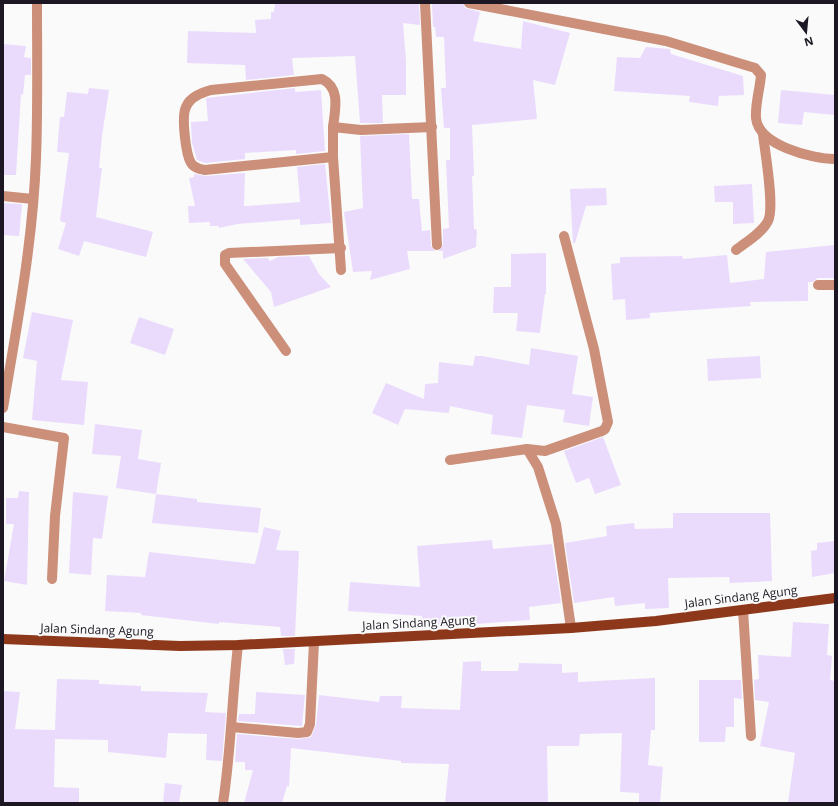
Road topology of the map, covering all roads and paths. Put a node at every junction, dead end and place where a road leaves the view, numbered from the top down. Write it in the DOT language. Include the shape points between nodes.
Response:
graph roads {
  1 [pos="37,3"];
  2 [pos="425,3"];
  3 [pos="469,3"];
  4 [pos="333,127"];
  5 [pos="432,127"];
  6 [pos="763,134"];
  7 [pos="333,157"];
  8 [pos="835,159"];
  9 [pos="3,196"];
  10 [pos="33,199"];
  11 [pos="564,236"];
  12 [pos="437,245"];
  13 [pos="341,248"];
  14 [pos="736,250"];
  15 [pos="341,270"];
  16 [pos="818,285"];
  17 [pos="835,285"];
  18 [pos="286,351"];
  19 [pos="3,408"];
  20 [pos="3,427"];
  21 [pos="527,449"];
  22 [pos="450,460"];
  23 [pos="52,579"];
  24 [pos="835,598"];
  25 [pos="743,610"];
  26 [pos="571,628"];
  27 [pos="3,639"];
  28 [pos="314,642"];
  29 [pos="238,646"];
  30 [pos="231,727"];
  31 [pos="751,736"];
  32 [pos="223,803"];
  1 -- 10 [label="street" via="36,159"];
  2 -- 5 [label="street"];
  3 -- 6 [label="street" via="666,41 755,68 761,75 756,117"];
  4 -- 5 [label="street" via="361,130"];
  4 -- 7 [label="street"];
  4 -- 7 [label="street" via="336,98 333,88 322,79 211,90 191,100 185,108 189,157 192,165 198,168 205,170"];
  5 -- 12 [label="street"];
  6 -- 8 [label="street" via="790,150"];
  6 -- 14 [label="street" via="770,201 769,221 763,229"];
  7 -- 13 [label="street"];
  9 -- 10 [label="street"];
  10 -- 19 [label="street" via="26,268"];
  11 -- 21 [label="street" via="594,349 608,422 602,431 545,451"];
  13 -- 15 [label="street"];
  13 -- 18 [label="street" via="225,255 225,264"];
  16 -- 17 [label="street"];
  20 -- 23 [label="street" via="64,438 55,516"];
  21 -- 22 [label="street"];
  21 -- 26 [label="street" via="538,467 556,524"];
  24 -- 25 [label="main road, Jalan Sindang Agung"];
  25 -- 26 [label="main road, Jalan Sindang Agung"];
  25 -- 31 [label="street"];
  26 -- 28 [label="main road, Jalan Sindang Agung"];
  27 -- 29 [label="main road, Jalan Sindang Agung"];
  28 -- 29 [label="main road, Jalan Sindang Agung"];
  28 -- 30 [label="street" via="310,724 307,732"];
  29 -- 30 [label="street"];
  30 -- 32 [label="street"];
}
